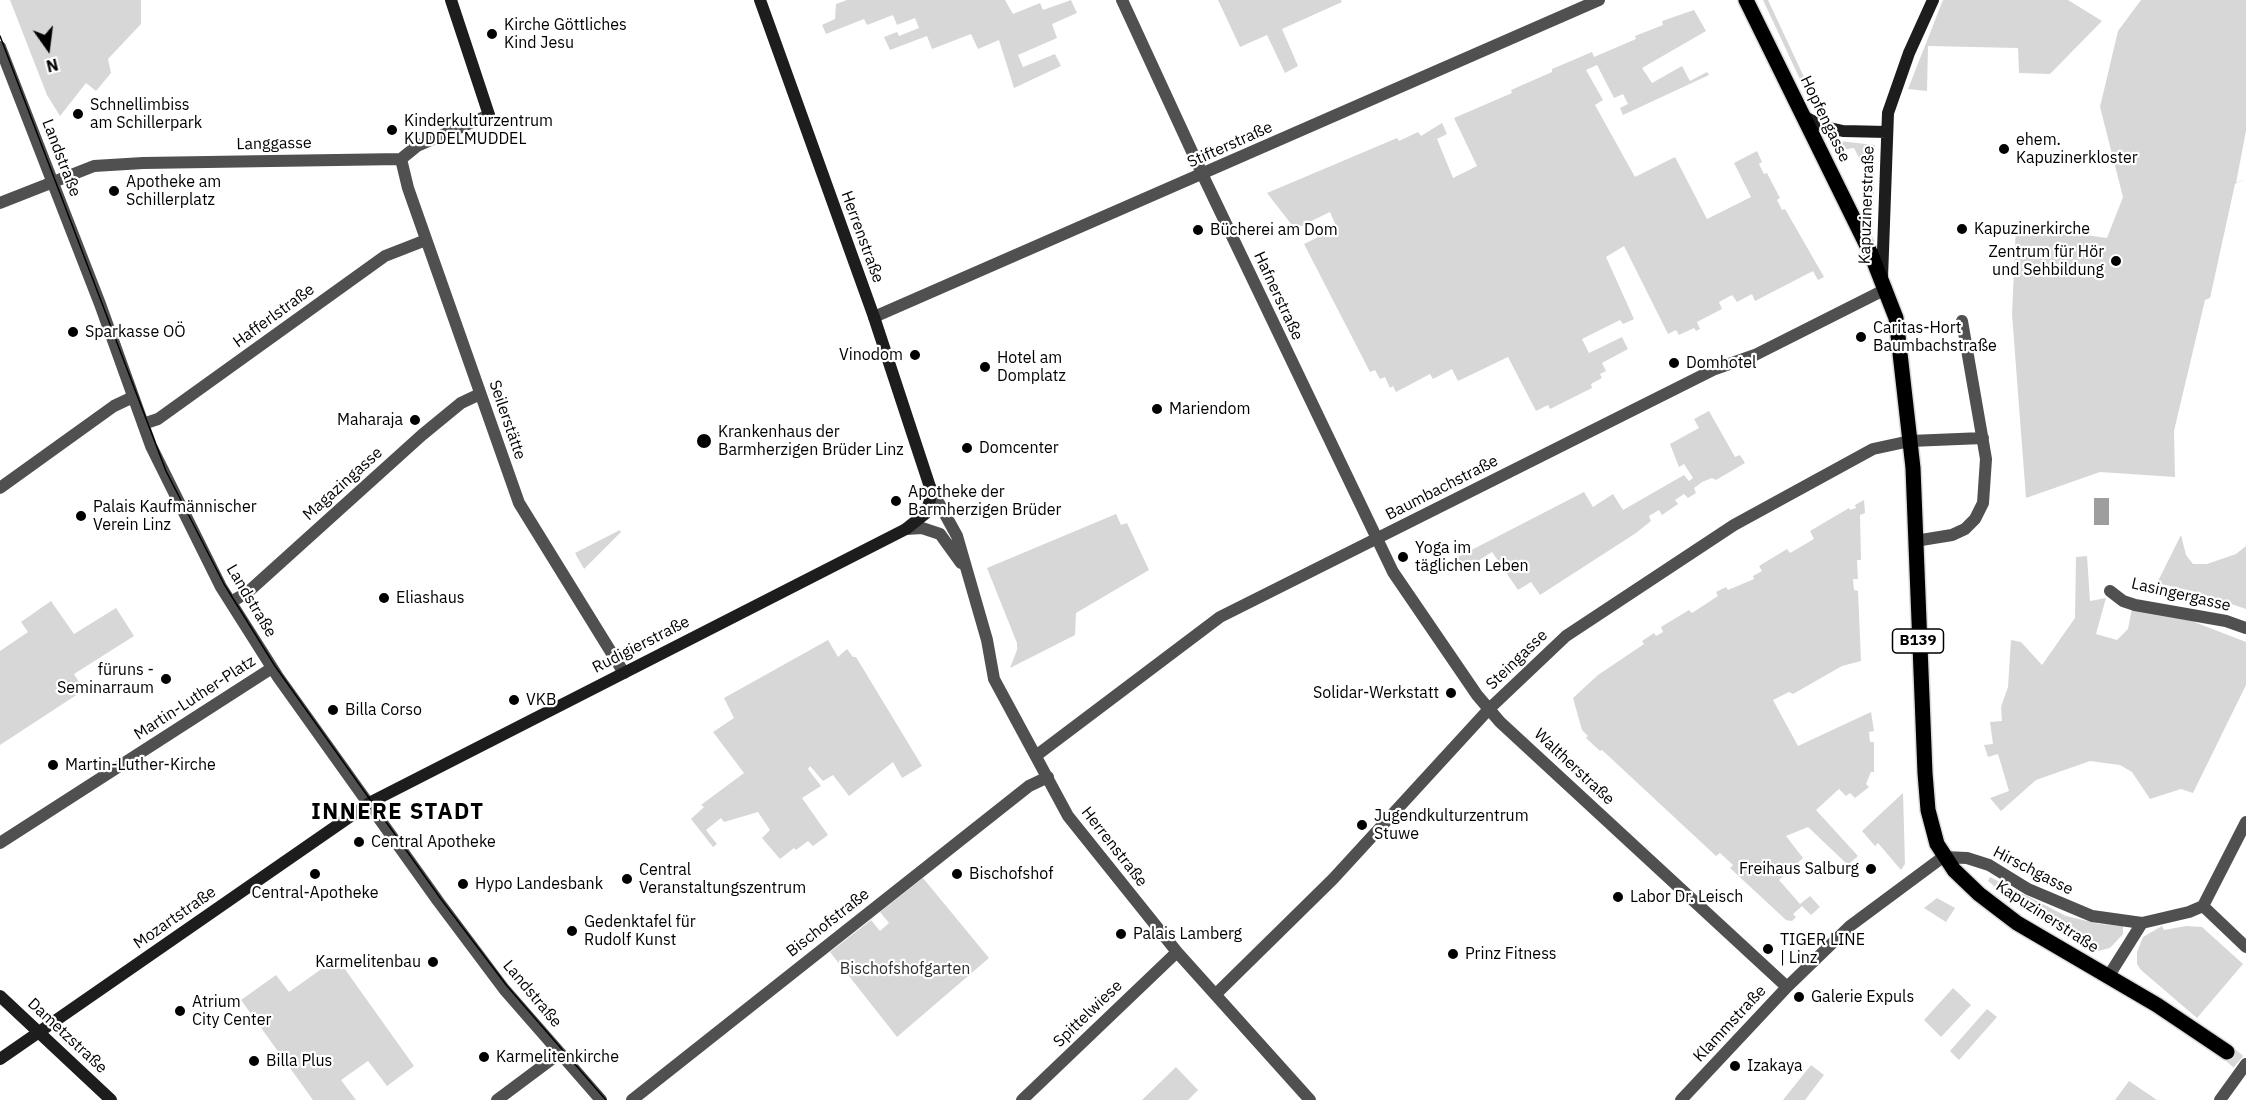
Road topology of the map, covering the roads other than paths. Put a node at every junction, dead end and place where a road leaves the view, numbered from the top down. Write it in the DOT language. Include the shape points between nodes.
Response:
graph roads {
  1 [pos="451,0"];
  2 [pos="760,0"];
  3 [pos="1122,0"];
  4 [pos="1599,0"];
  5 [pos="1746,0"];
  6 [pos="1933,0"];
  7 [pos="0,47"];
  8 [pos="1803,116"];
  9 [pos="1887,132"];
  10 [pos="401,159"];
  11 [pos="1202,175"];
  12 [pos="53,182"];
  13 [pos="0,203"];
  14 [pos="426,240"];
  15 [pos="1871,254"];
  16 [pos="1884,284"];
  17 [pos="873,317"];
  18 [pos="1962,321"];
  19 [pos="480,394"];
  20 [pos="133,397"];
  21 [pos="143,424"];
  22 [pos="1983,438"];
  23 [pos="1910,441"];
  24 [pos="930,487"];
  25 [pos="0,488"];
  26 [pos="926,513"];
  27 [pos="906,529"];
  28 [pos="1376,540"];
  29 [pos="1915,541"];
  30 [pos="967,571"];
  31 [pos="2110,591"];
  32 [pos="231,602"];
  33 [pos="2246,628"];
  34 [pos="272,668"];
  35 [pos="624,672"];
  36 [pos="1489,709"];
  37 [pos="1037,755"];
  38 [pos="1048,777"];
  39 [pos="369,804"];
  40 [pos="2246,822"];
  41 [pos="0,843"];
  42 [pos="1943,857"];
  43 [pos="2203,906"];
  44 [pos="2142,923"];
  45 [pos="2246,947"];
  46 [pos="1177,952"];
  47 [pos="2108,977"];
  48 [pos="1787,987"];
  49 [pos="1216,994"];
  50 [pos="0,996"];
  51 [pos="39,1033"];
  52 [pos="2227,1052"];
  53 [pos="560,1053"];
  54 [pos="0,1059"];
  55 [pos="2246,1064"];
  56 [pos="111,1100"];
  57 [pos="497,1100"];
  58 [pos="601,1100"];
  59 [pos="632,1100"];
  60 [pos="1022,1100"];
  61 [pos="1310,1100"];
  62 [pos="1681,1100"];
  63 [pos="2220,1100"];
  1 -- 10 [label="street" via="489,115 417,146"];
  2 -- 17 [label="street, Herrenstraße"];
  3 -- 11 [label="street, Hafnerstraße"];
  4 -- 11 [label="street, Stifterstraße"];
  5 -- 8 [label="main road, Hopfengasse / B139"];
  6 -- 9 [label="street, Kapuzinerstraße" via="1890,106"];
  7 -- 12 [label="street, Landstraße"];
  8 -- 9 [label="street, Kapuzinerstraße" via="1843,131"];
  8 -- 15 [label="main road, Hopfengasse / B139"];
  9 -- 16 [label="street, Kapuzinerstraße"];
  10 -- 12 [label="street, Langgasse" via="94,166"];
  10 -- 14 [label="street, Seilerstätte"];
  11 -- 17 [label="street, Stifterstraße"];
  11 -- 28 [label="street, Hafnerstraße"];
  12 -- 13 [label="street, Langgasse"];
  12 -- 20 [label="street, Landstraße"];
  14 -- 19 [label="street, Seilerstätte"];
  14 -- 21 [label="street, Hafferlstraße" via="385,256 158,419"];
  15 -- 16 [label="main road, Kapuzinerstraße / B139"];
  16 -- 23 [label="main road, Kapuzinerstraße / B139" via="1898,332"];
  16 -- 28 [label="street, Baumbachstraße" via="1755,355 1715,369"];
  17 -- 24 [label="street, Herrenstraße"];
  18 -- 22 [label="street"];
  19 -- 32 [label="street, Magazingasse" via="461,403 422,435 248,592"];
  19 -- 35 [label="street, Seilerstätte" via="526,518"];
  20 -- 21 [label="street, Landstraße"];
  20 -- 25 [label="street" via="114,405"];
  21 -- 32 [label="street, Landstraße" via="163,473"];
  22 -- 23 [label="street"];
  22 -- 29 [label="street" via="1986,482 1983,503 1975,519 1952,535"];
  23 -- 29 [label="main road, Kapuzinerstraße / B139"];
  23 -- 36 [label="street, Steingasse" via="1873,449 1716,537 1566,636"];
  24 -- 26 [label="street, Herrenstraße"];
  24 -- 30 [label="street, Herrenstraße" via="953,524"];
  26 -- 27 [label="street, Rudigierstraße"];
  27 -- 30 [label="street, Herrenstraße" via="922,528 940,534"];
  27 -- 35 [label="street, Rudigierstraße"];
  28 -- 36 [label="street, Waltherstraße" via="1393,572"];
  28 -- 37 [label="street, Baumbachstraße" via="1201,629"];
  29 -- 42 [label="main road, Kapuzinerstraße / B139" via="1926,782 1934,835"];
  30 -- 37 [label="street, Herrenstraße" via="994,679"];
  31 -- 33 [label="street, Lasingergasse" via="2135,605"];
  32 -- 34 [label="street, Landstraße"];
  34 -- 39 [label="street, Landstraße"];
  34 -- 41 [label="street, Martin-Luther-Platz"];
  35 -- 39 [label="street, Rudigierstraße"];
  36 -- 48 [label="street, Waltherstraße"];
  36 -- 49 [label="street, Steingasse" via="1328,884"];
  37 -- 38 [label="street, Herrenstraße"];
  38 -- 46 [label="street, Herrenstraße" via="1068,816"];
  38 -- 59 [label="street, Bischofstraße" via="1020,794"];
  39 -- 51 [label="street, Mozartstraße"];
  39 -- 53 [label="street, Landstraße" via="504,989"];
  40 -- 43 [label="street"];
  42 -- 44 [label="street, Hirschgasse" via="1967,858 1989,865 2028,889 2092,916"];
  42 -- 47 [label="main road, Kapuzinerstraße / B139" via="1979,894 2017,923"];
  42 -- 48 [label="street, Klammstraße" via="1850,926"];
  43 -- 44 [label="street, Hirschgasse"];
  43 -- 45 [label="street"];
  44 -- 47 [label="street"];
  46 -- 49 [label="street, Herrenstraße"];
  46 -- 60 [label="street, Spittelwiese"];
  47 -- 52 [label="main road, Kapuzinerstraße / B139"];
  48 -- 62 [label="street, Klammstraße"];
  49 -- 61 [label="street, Herrenstraße"];
  50 -- 51 [label="street, Dametzstraße"];
  51 -- 54 [label="street, Mozartstraße"];
  51 -- 56 [label="street, Dametzstraße"];
  53 -- 57 [label="street"];
  53 -- 58 [label="street, Landstraße"];
  55 -- 63 [label="street"];
}
